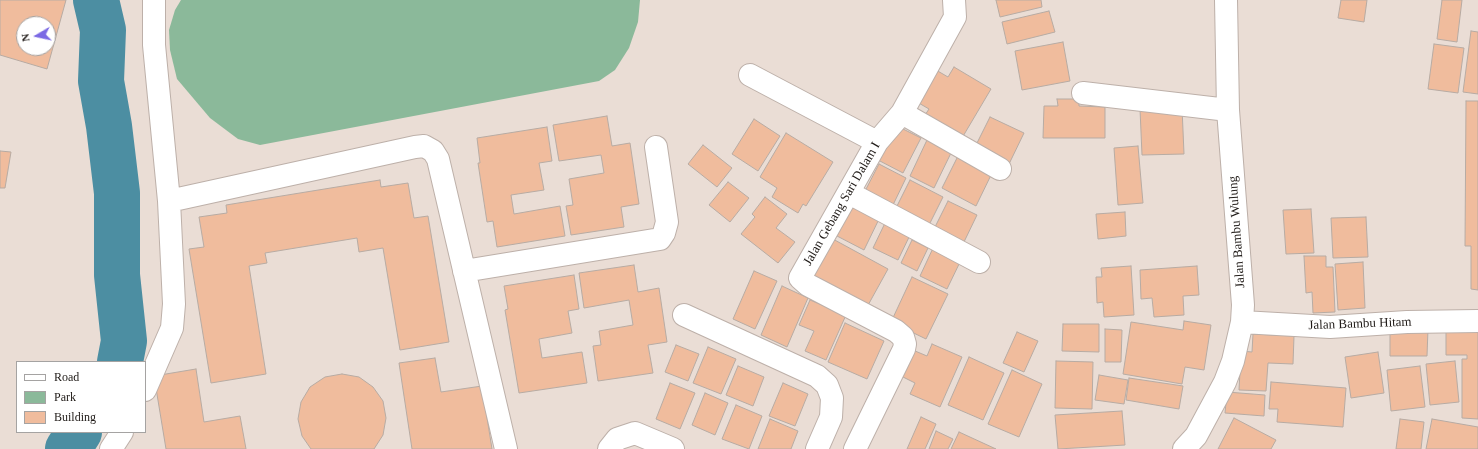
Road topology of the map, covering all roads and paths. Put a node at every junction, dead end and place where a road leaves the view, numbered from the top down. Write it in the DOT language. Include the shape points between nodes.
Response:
graph roads {
  1 [pos="154,0"];
  2 [pos="939,0"];
  3 [pos="1226,0"];
  4 [pos="955,9"];
  5 [pos="750,75"];
  6 [pos="1083,93"];
  7 [pos="1228,110"];
  8 [pos="902,113"];
  9 [pos="877,142"];
  10 [pos="656,147"];
  11 [pos="1000,169"];
  12 [pos="849,193"];
  13 [pos="169,201"];
  14 [pos="979,262"];
  15 [pos="464,271"];
  16 [pos="684,316"];
  17 [pos="1478,321"];
  18 [pos="1242,322"];
  19 [pos="146,388"];
  20 [pos="121,433"];
  21 [pos="111,449"];
  22 [pos="506,449"];
  23 [pos="609,449"];
  24 [pos="673,449"];
  25 [pos="817,449"];
  26 [pos="854,449"];
  27 [pos="1184,449"];
  1 -- 13 [label="street" via="154,45"];
  2 -- 4 [label="street"];
  3 -- 7 [label="street, Jalan Bambu Wulung"];
  4 -- 8 [label="street, Jalan Gebang Sari Dalam I"];
  5 -- 9 [label="street"];
  6 -- 7 [label="street"];
  7 -- 18 [label="street, Jalan Bambu Wulung" via="1243,305"];
  8 -- 9 [label="street, Jalan Gebang Sari Dalam I"];
  8 -- 11 [label="street"];
  9 -- 12 [label="street, Jalan Gebang Sari Dalam I"];
  10 -- 15 [label="street" via="667,222 660,239"];
  12 -- 14 [label="street"];
  12 -- 26 [label="street, Jalan Gebang Sari Dalam I" via="800,278 808,285 896,331 903,337 905,344"];
  13 -- 15 [label="street" via="424,146 433,151 438,159"];
  13 -- 19 [label="street" via="174,304 172,328"];
  15 -- 22 [label="street"];
  16 -- 25 [label="street" via="817,376 827,385 832,398 832,417"];
  17 -- 18 [label="street, Jalan Bambu Hitam" via="1330,327"];
  18 -- 27 [label="street, Jalan Bambu Wulung" via="1225,382 1196,436"];
  20 -- 21 [label="street"];
  23 -- 24 [label="street" via="617,439 635,434"];
}
